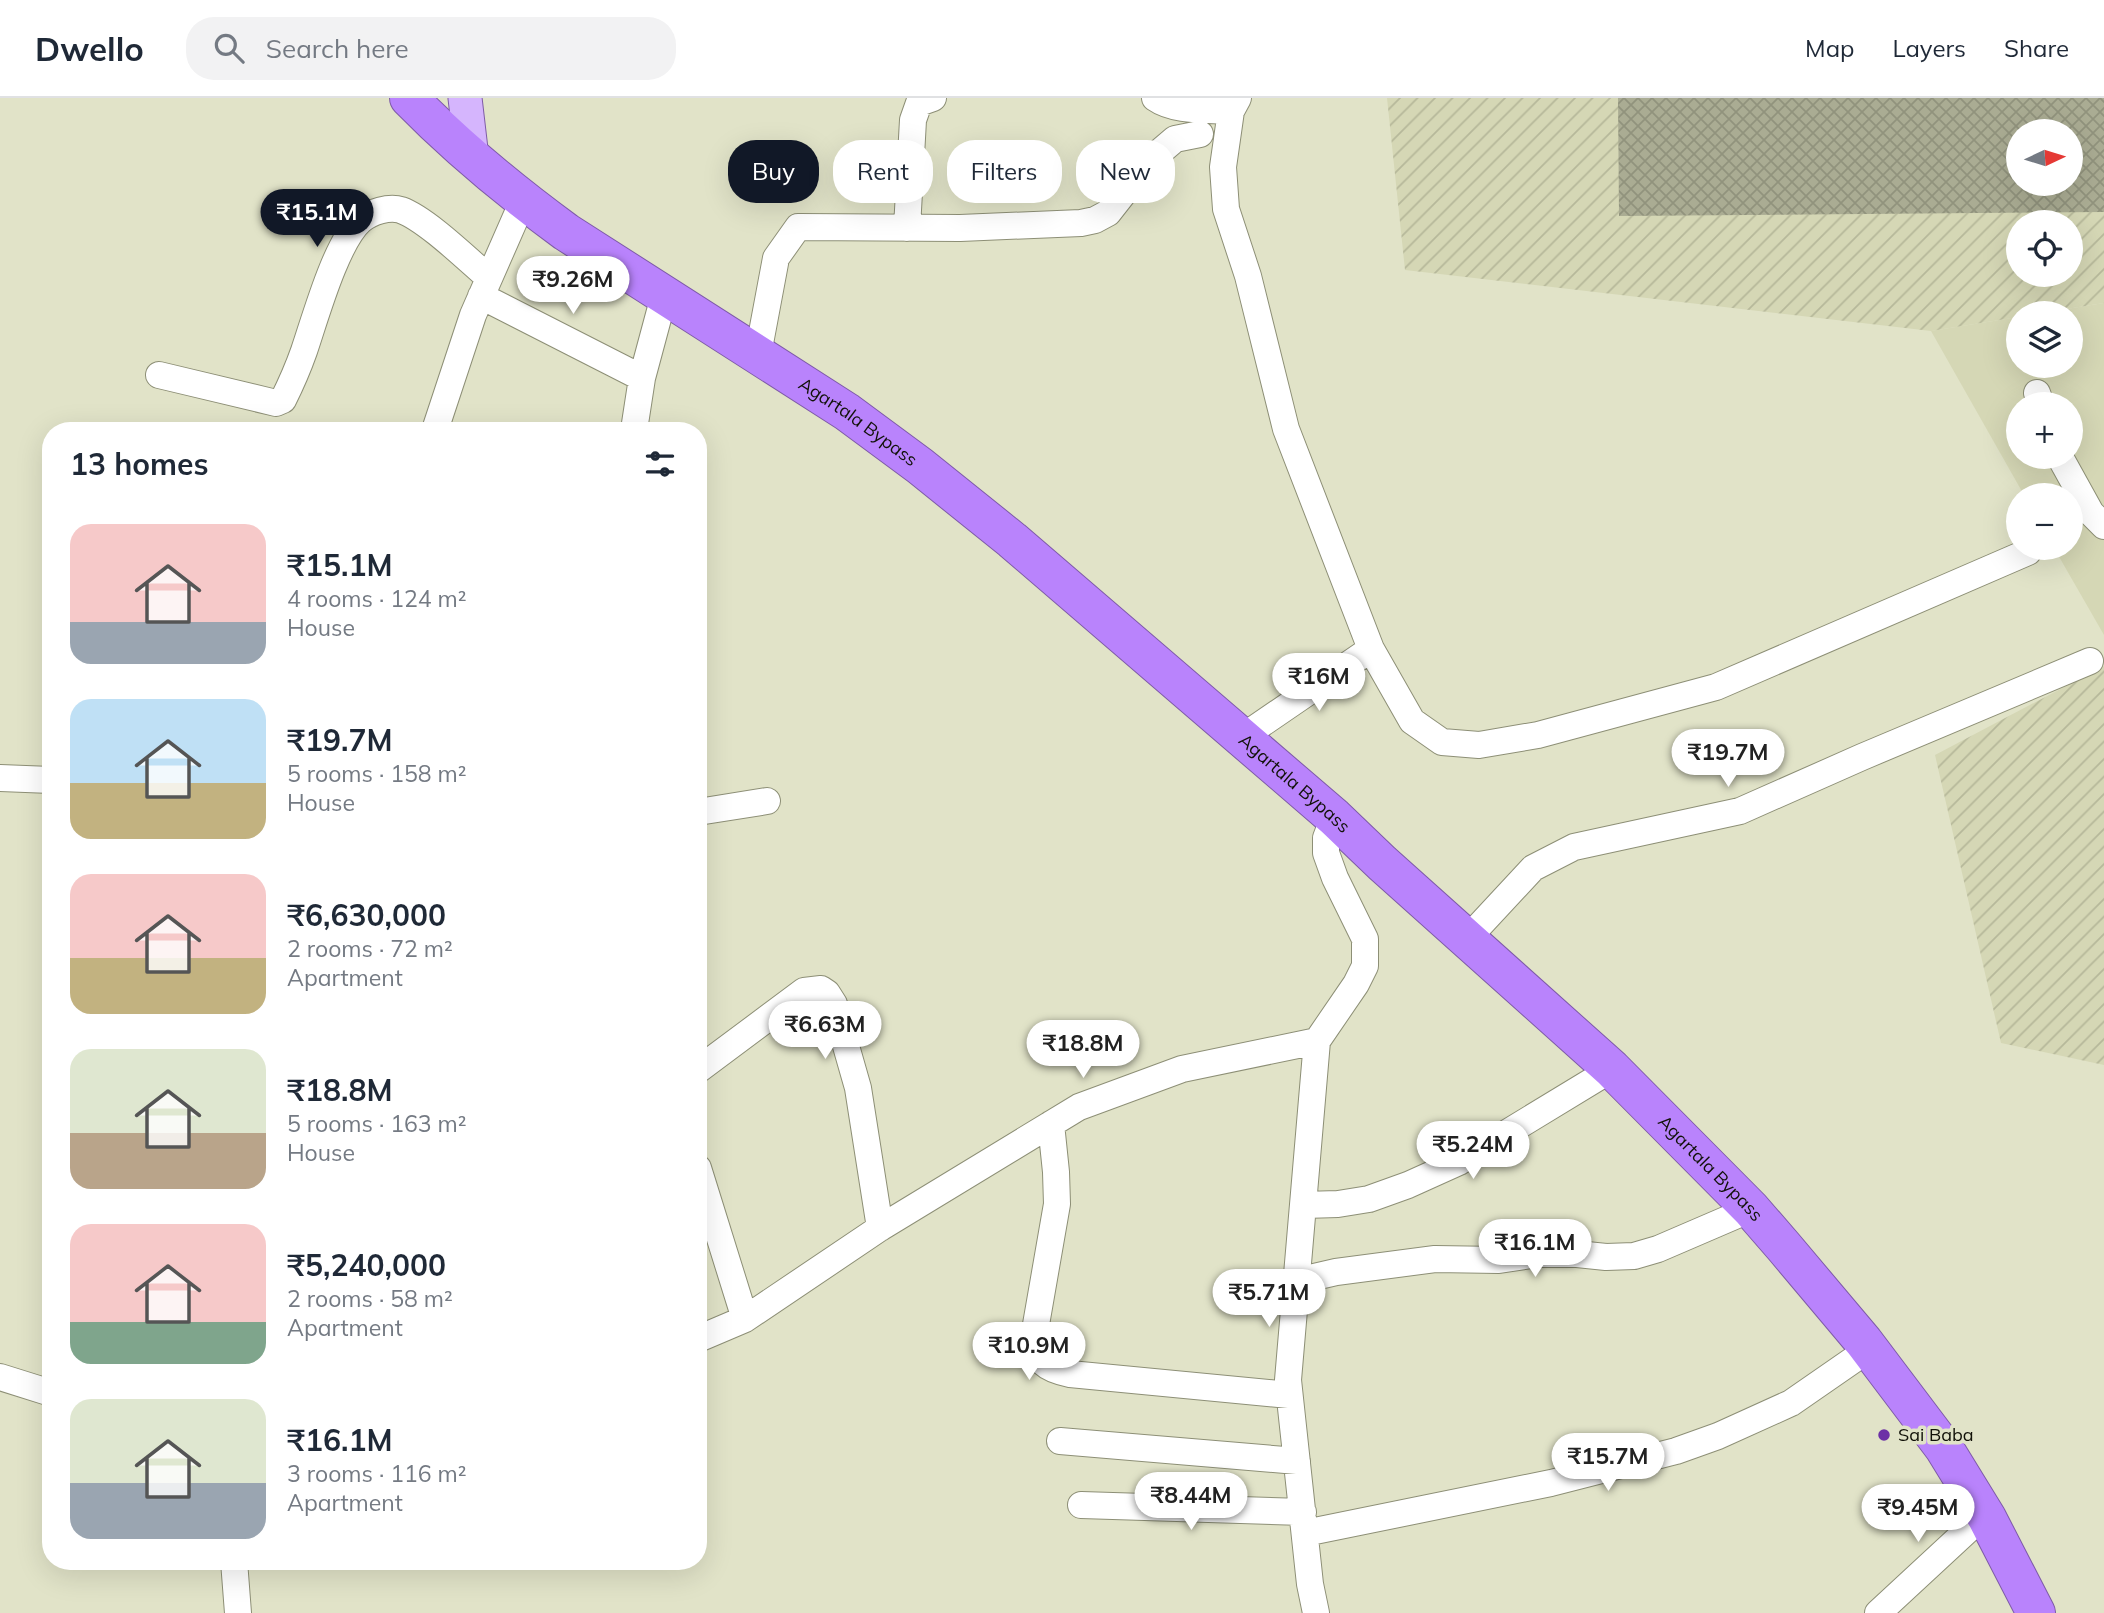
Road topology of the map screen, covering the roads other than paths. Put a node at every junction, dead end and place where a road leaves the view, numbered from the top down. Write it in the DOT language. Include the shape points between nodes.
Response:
graph roads {
  1 [pos="410,98"];
  2 [pos="465,98"];
  3 [pos="933,98"];
  4 [pos="1155,98"];
  5 [pos="1182,103"];
  6 [pos="1234,104"];
  7 [pos="1200,134"];
  8 [pos="1225,155"];
  9 [pos="472,158"];
  10 [pos="523,201"];
  11 [pos="907,228"];
  12 [pos="485,287"];
  13 [pos="664,296"];
  14 [pos="758,354"];
  15 [pos="159,375"];
  16 [pos="642,378"];
  17 [pos="438,422"];
  18 [pos="635,422"];
  19 [pos="2067,469"];
  20 [pos="2104,526"];
  21 [pos="2010,560"];
  22 [pos="1371,649"];
  23 [pos="2090,661"];
  24 [pos="1241,738"];
  25 [pos="0,778"];
  26 [pos="42,780"];
  27 [pos="767,801"];
  28 [pos="707,811"];
  29 [pos="1334,817"];
  30 [pos="1467,939"];
  31 [pos="1317,1041"];
  32 [pos="707,1063"];
  33 [pos="1612,1069"];
  34 [pos="1051,1124"];
  35 [pos="707,1197"];
  36 [pos="1304,1205"];
  37 [pos="1751,1209"];
  38 [pos="880,1228"];
  39 [pos="1297,1281"];
  40 [pos="745,1319"];
  41 [pos="707,1335"];
  42 [pos="1869,1349"];
  43 [pos="0,1377"];
  44 [pos="42,1390"];
  45 [pos="1289,1395"];
  46 [pos="1060,1441"];
  47 [pos="1297,1461"];
  48 [pos="1081,1505"];
  49 [pos="1987,1518"];
  50 [pos="1304,1522"];
  51 [pos="235,1570"];
  52 [pos="238,1613"];
  53 [pos="1316,1613"];
  54 [pos="1878,1613"];
  55 [pos="2036,1613"];
  1 -- 9 [label="highway, Agartala Bypass"];
  2 -- 9 [label="main road"];
  3 -- 11 [label="street" via="919,103 913,120"];
  4 -- 5 [label="street"];
  5 -- 6 [label="street"];
  5 -- 7 [label="street"];
  6 -- 8 [label="street"];
  7 -- 8 [label="street"];
  7 -- 11 [label="street" via="1175,139 1148,162 1108,213 1095,220"];
  8 -- 22 [label="street" via="1226,209 1248,276 1286,429"];
  9 -- 10 [label="highway, Agartala Bypass"];
  10 -- 12 [label="street"];
  10 -- 13 [label="highway, Agartala Bypass"];
  11 -- 14 [label="street" via="798,227 776,258"];
  12 -- 15 [label="street" via="415,216 398,208 376,212 360,221 347,240 284,400 276,403"];
  12 -- 16 [label="street"];
  12 -- 17 [label="street"];
  13 -- 14 [label="highway, Agartala Bypass"];
  13 -- 16 [label="street"];
  14 -- 24 [label="highway, Agartala Bypass" via="847,412 965,502"];
  16 -- 18 [label="street"];
  19 -- 20 [label="street" via="2091,513"];
  21 -- 22 [label="street" via="1716,687 1538,735 1479,745 1442,742 1412,721"];
  22 -- 24 [label="street"];
  23 -- 30 [label="street" via="1740,811 1574,847 1532,868"];
  24 -- 29 [label="highway, Agartala Bypass"];
  25 -- 26 [label="street"];
  27 -- 28 [label="street"];
  29 -- 30 [label="highway, Agartala Bypass"];
  29 -- 31 [label="street" via="1326,853 1365,939 1365,966"];
  30 -- 33 [label="highway, Agartala Bypass"];
  31 -- 34 [label="street" via="1182,1069 1079,1107"];
  31 -- 36 [label="street"];
  32 -- 38 [label="street" via="804,991 815,988 827,993 858,1088"];
  33 -- 36 [label="street" via="1460,1162 1408,1185 1369,1199"];
  33 -- 37 [label="highway, Agartala Bypass"];
  34 -- 38 [label="street"];
  34 -- 45 [label="street" via="1057,1204 1034,1336 1042,1362 1070,1374"];
  35 -- 40 [label="street"];
  36 -- 39 [label="street"];
  37 -- 39 [label="street" via="1634,1256 1435,1259"];
  37 -- 42 [label="highway, Agartala Bypass"];
  38 -- 40 [label="street"];
  39 -- 45 [label="street"];
  40 -- 41 [label="street"];
  42 -- 49 [label="highway, Agartala Bypass" via="1936,1437"];
  42 -- 50 [label="street" via="1791,1403 1676,1451 1551,1483"];
  43 -- 44 [label="street"];
  45 -- 47 [label="street"];
  46 -- 47 [label="street"];
  47 -- 50 [label="street"];
  48 -- 50 [label="street"];
  49 -- 54 [label="street" via="1972,1526"];
  49 -- 55 [label="highway, Agartala Bypass"];
  50 -- 53 [label="street"];
  51 -- 52 [label="street"];
}
